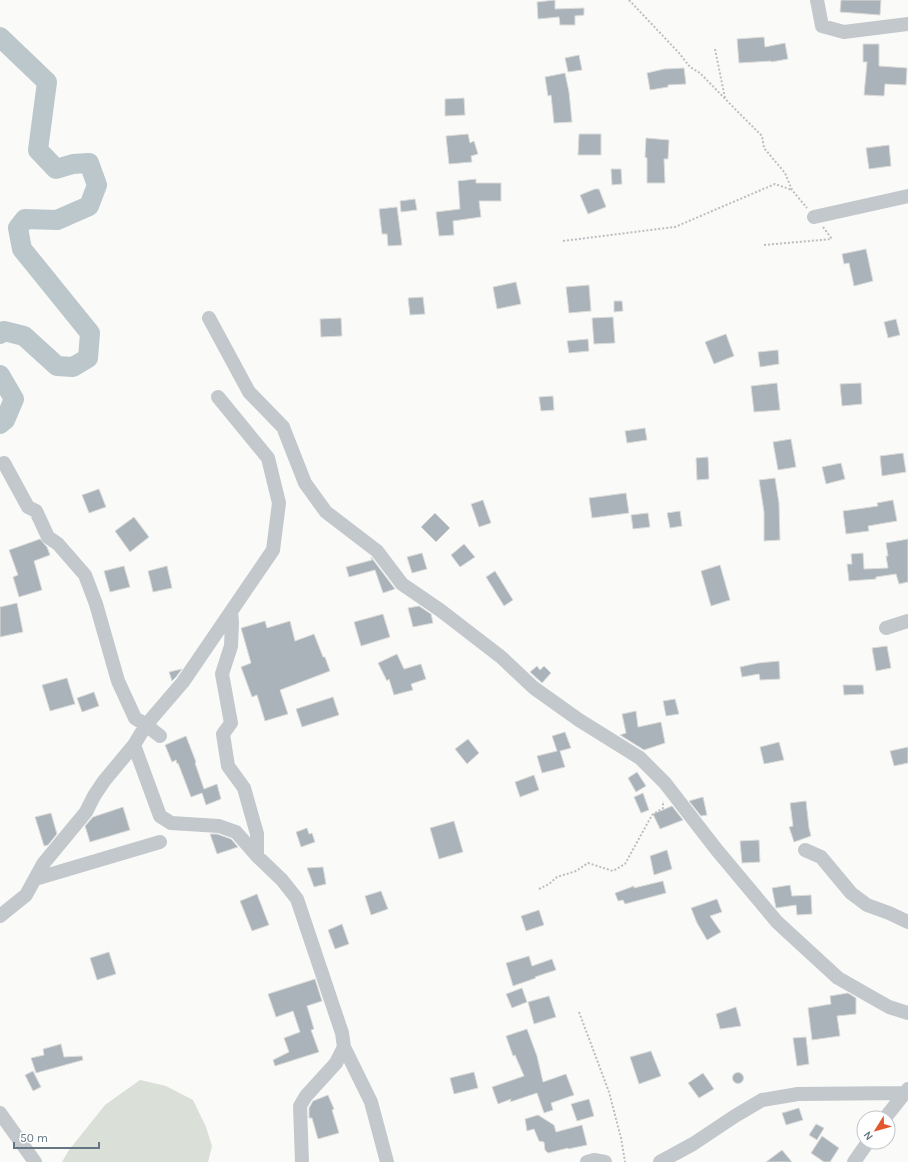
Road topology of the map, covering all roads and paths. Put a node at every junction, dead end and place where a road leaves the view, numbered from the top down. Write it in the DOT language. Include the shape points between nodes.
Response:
graph roads {
  1 [pos="629,0"];
  2 [pos="817,0"];
  3 [pos="908,24"];
  4 [pos="715,49"];
  5 [pos="725,100"];
  6 [pos="908,196"];
  7 [pos="814,217"];
  8 [pos="832,239"];
  9 [pos="563,241"];
  10 [pos="764,245"];
  11 [pos="209,318"];
  12 [pos="218,397"];
  13 [pos="4,463"];
  14 [pos="231,612"];
  15 [pos="908,621"];
  16 [pos="886,628"];
  17 [pos="146,725"];
  18 [pos="160,736"];
  19 [pos="134,745"];
  20 [pos="665,783"];
  21 [pos="160,842"];
  22 [pos="805,850"];
  23 [pos="257,856"];
  24 [pos="35,879"];
  25 [pos="539,889"];
  26 [pos="0,916"];
  27 [pos="908,922"];
  28 [pos="579,1012"];
  29 [pos="908,1013"];
  30 [pos="344,1047"];
  31 [pos="906,1091"];
  32 [pos="891,1110"];
  33 [pos="0,1113"];
  34 [pos="862,1150"];
  35 [pos="35,1162"];
  36 [pos="302,1162"];
  37 [pos="387,1162"];
  38 [pos="587,1162"];
  39 [pos="605,1162"];
  40 [pos="625,1162"];
  41 [pos="660,1162"];
  42 [pos="854,1162"];
  1 -- 5 [label="path" via="690,67 700,73"];
  2 -- 3 [label="street" via="822,26 844,32"];
  4 -- 5 [label="path"];
  5 -- 9 [label="path" via="762,136 764,148 785,173 792,190 775,184 675,227"];
  6 -- 7 [label="street"];
  8 -- 10 [label="path"];
  11 -- 20 [label="street" via="249,392 283,427 305,483 326,512 377,551 402,584 501,657 534,688 640,758"];
  12 -- 14 [label="street" via="268,458 280,503 273,550"];
  13 -- 17 [label="street" via="28,507 36,511 48,537 58,544 85,575 118,681 135,718"];
  14 -- 17 [label="street" via="183,682"];
  14 -- 23 [label="street" via="231,646 222,674 230,723 223,734 228,766 244,788 258,834"];
  15 -- 16 [label="street"];
  17 -- 18 [label="street"];
  17 -- 19 [label="street"];
  19 -- 23 [label="street" via="160,816 171,823 219,826 236,832"];
  19 -- 24 [label="street" via="104,781 86,812 43,864"];
  20 -- 25 [label="path" via="662,795 663,808 652,815 625,864 613,871 588,863 576,871 557,877"];
  20 -- 29 [label="street" via="777,922 838,978 889,1007"];
  21 -- 24 [label="street"];
  22 -- 27 [label="street" via="821,857 852,893 867,905"];
  23 -- 30 [label="street" via="297,899 342,1033"];
  24 -- 26 [label="street" via="26,895"];
  28 -- 40 [label="path" via="609,1092"];
  30 -- 36 [label="street" via="336,1062 300,1106"];
  30 -- 37 [label="street" via="371,1102"];
  31 -- 32 [label="street"];
  31 -- 41 [label="street" via="798,1094 762,1100"];
  33 -- 35 [label="street"];
  34 -- 42 [label="street"];
  38 -- 39 [label="street"];
}
